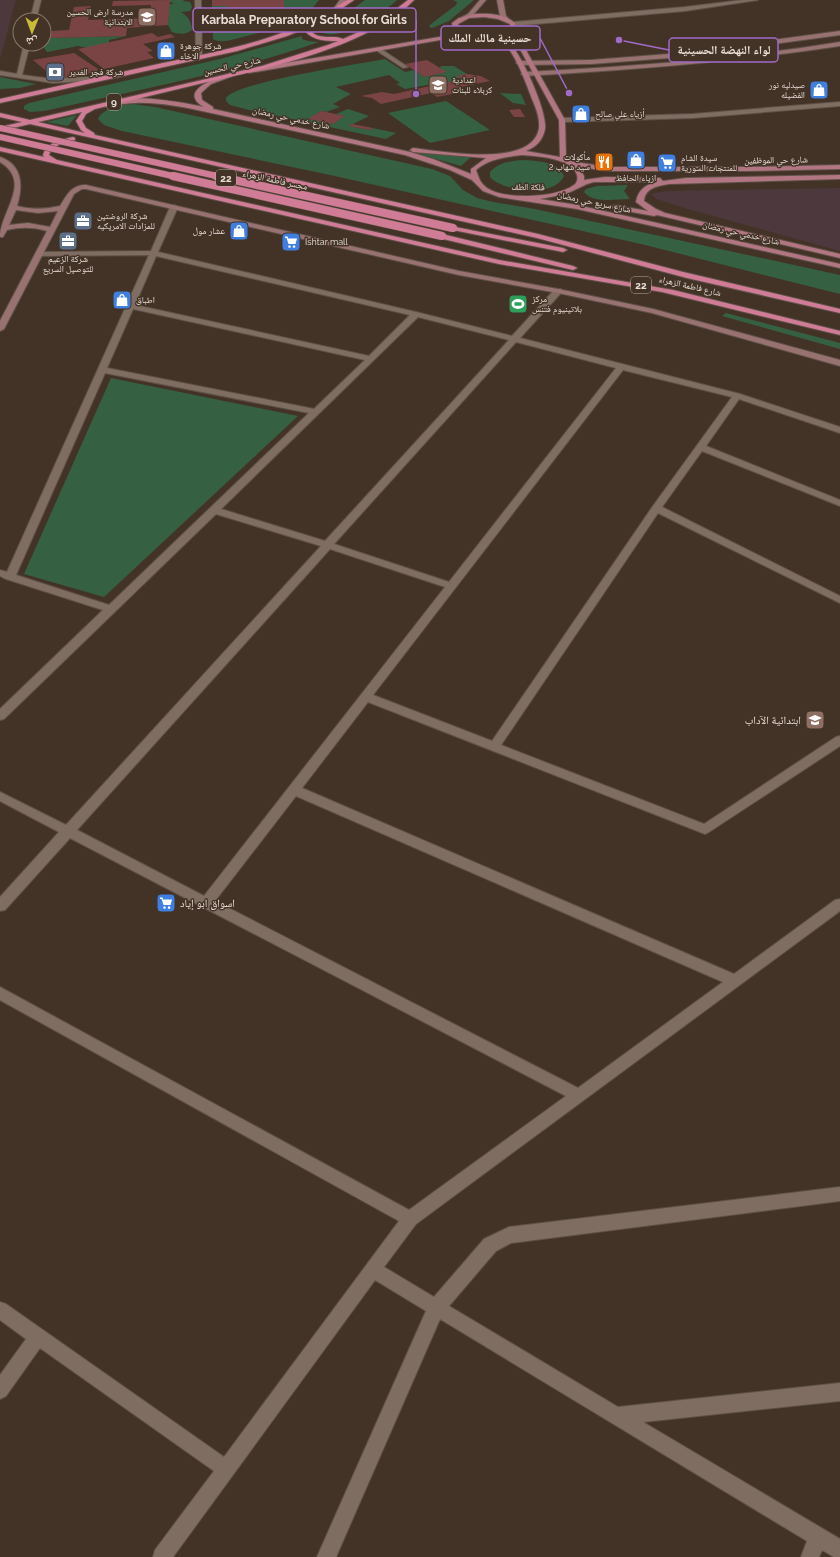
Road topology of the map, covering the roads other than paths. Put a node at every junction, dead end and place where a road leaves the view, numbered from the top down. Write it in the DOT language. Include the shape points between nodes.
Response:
graph roads {
  1 [pos="38,0"];
  2 [pos="198,0"];
  3 [pos="343,0"];
  4 [pos="351,0"];
  5 [pos="411,0"];
  6 [pos="483,0"];
  7 [pos="500,0"];
  8 [pos="755,0"];
  9 [pos="35,12"];
  10 [pos="333,13"];
  11 [pos="464,18"];
  12 [pos="507,20"];
  13 [pos="315,24"];
  14 [pos="513,26"];
  15 [pos="840,33"];
  16 [pos="359,34"];
  17 [pos="471,34"];
  18 [pos="489,35"];
  19 [pos="840,44"];
  20 [pos="748,46"];
  21 [pos="379,50"];
  22 [pos="25,52"];
  23 [pos="760,56"];
  24 [pos="199,58"];
  25 [pos="531,62"];
  26 [pos="519,63"];
  27 [pos="405,67"];
  28 [pos="0,73"];
  29 [pos="537,73"];
  30 [pos="524,74"];
  31 [pos="19,76"];
  32 [pos="229,76"];
  33 [pos="111,77"];
  34 [pos="70,86"];
  35 [pos="0,94"];
  36 [pos="0,101"];
  37 [pos="110,104"];
  38 [pos="840,104"];
  39 [pos="226,114"];
  40 [pos="0,115"];
  41 [pos="562,120"];
  42 [pos="31,122"];
  43 [pos="0,129"];
  44 [pos="0,137"];
  45 [pos="112,141"];
  46 [pos="352,141"];
  47 [pos="0,149"];
  48 [pos="506,155"];
  49 [pos="0,158"];
  50 [pos="568,162"];
  51 [pos="62,164"];
  52 [pos="840,167"];
  53 [pos="840,177"];
  54 [pos="473,178"];
  55 [pos="693,180"];
  56 [pos="576,189"];
  57 [pos="522,198"];
  58 [pos="582,200"];
  59 [pos="14,207"];
  60 [pos="174,207"];
  61 [pos="63,208"];
  62 [pos="681,219"];
  63 [pos="638,220"];
  64 [pos="4,228"];
  65 [pos="453,228"];
  66 [pos="51,230"];
  67 [pos="0,235"];
  68 [pos="442,236"];
  69 [pos="153,253"];
  70 [pos="39,254"];
  71 [pos="840,256"];
  72 [pos="840,266"];
  73 [pos="690,276"];
  74 [pos="558,291"];
  75 [pos="673,292"];
  76 [pos="130,306"];
  77 [pos="840,311"];
  78 [pos="416,314"];
  79 [pos="0,329"];
  80 [pos="840,333"];
  81 [pos="514,339"];
  82 [pos="372,359"];
  83 [pos="840,363"];
  84 [pos="621,367"];
  85 [pos="102,370"];
  86 [pos="737,396"];
  87 [pos="316,412"];
  88 [pos="840,430"];
  89 [pos="701,448"];
  90 [pos="840,503"];
  91 [pos="656,508"];
  92 [pos="214,510"];
  93 [pos="328,544"];
  94 [pos="0,573"];
  95 [pos="10,576"];
  96 [pos="451,586"];
  97 [pos="840,600"];
  98 [pos="110,609"];
  99 [pos="366,697"];
  100 [pos="0,716"];
  101 [pos="840,740"];
  102 [pos="494,747"];
  103 [pos="294,790"];
  104 [pos="0,796"];
  105 [pos="68,831"];
  106 [pos="207,902"];
  107 [pos="840,904"];
  108 [pos="0,906"];
  109 [pos="735,981"];
  110 [pos="0,993"];
  111 [pos="578,1095"];
  112 [pos="840,1194"];
  113 [pos="410,1219"];
  114 [pos="372,1270"];
  115 [pos="436,1308"];
  116 [pos="0,1310"];
  117 [pos="38,1337"];
  118 [pos="0,1390"];
  119 [pos="840,1392"];
  120 [pos="616,1416"];
  121 [pos="227,1470"];
  122 [pos="818,1537"];
  123 [pos="840,1550"];
  124 [pos="162,1557"];
  125 [pos="326,1557"];
  126 [pos="810,1557"];
  1 -- 9 [label="street"];
  2 -- 24 [label="street"];
  3 -- 10 [label="main road"];
  4 -- 10 [label="highway, 9"];
  5 -- 16 [label="highway, 9" via="388,18"];
  6 -- 11 [label="main road"];
  7 -- 12 [label="main road" via="503,16"];
  8 -- 14 [label="street" via="685,10"];
  10 -- 13 [label="highway, 9"];
  11 -- 12 [label="main road" via="488,16"];
  11 -- 17 [label="main road" via="455,23 455,26"];
  12 -- 14 [label="main road"];
  13 -- 16 [label="highway" via="308,31 320,38 341,38"];
  13 -- 24 [label="highway, 9" via="268,41"];
  14 -- 18 [label="main road" via="505,32"];
  14 -- 25 [label="main road" via="514,34"];
  15 -- 20 [label="main road"];
  16 -- 32 [label="highway, 9" via="307,54"];
  17 -- 18 [label="main road, شارع حي الحسين"];
  17 -- 21 [label="main road, شارع حي الحسين"];
  18 -- 26 [label="main road" via="503,38"];
  19 -- 23 [label="main road"];
  20 -- 23 [label="main road"];
  20 -- 25 [label="main road" via="591,62"];
  21 -- 27 [label="street"];
  21 -- 32 [label="main road, شارع حي الحسين"];
  22 -- 31 [label="street"];
  23 -- 29 [label="main road"];
  24 -- 33 [label="highway, شارع حي الحسين / 9"];
  25 -- 26 [label="main road"];
  25 -- 29 [label="main road"];
  26 -- 30 [label="main road"];
  28 -- 31 [label="street"];
  29 -- 30 [label="main road"];
  29 -- 41 [label="main road"];
  30 -- 48 [label="main road" via="535,98 542,128 532,146"];
  31 -- 33 [label="street" via="57,82"];
  32 -- 37 [label="highway, شارع حي الحسين / 9"];
  32 -- 39 [label="main road" via="209,83 197,95 205,106"];
  33 -- 34 [label="highway, شارع حي الحسين / 9"];
  34 -- 35 [label="highway, 9"];
  34 -- 36 [label="highway, شارع حي الحسين / 9"];
  37 -- 39 [label="main road" via="136,100 155,101"];
  37 -- 42 [label="highway, شارع حي الحسين / 9"];
  37 -- 45 [label="highway" via="90,110 80,117 79,121 83,129"];
  38 -- 41 [label="street" via="693,116"];
  39 -- 46 [label="main road, شارع خدمي حي رمضان"];
  40 -- 42 [label="highway"];
  41 -- 50 [label="main road" via="563,157"];
  42 -- 43 [label="highway, شارع حي الحسين / 9"];
  42 -- 45 [label="highway"];
  43 -- 65 [label="highway, مجسر فاطمة الزهراء / 22, bridge"];
  44 -- 68 [label="highway, مجسر فاطمة الزهراء / 22, bridge"];
  45 -- 51 [label="highway" via="78,139 57,144 49,149 46,155"];
  45 -- 73 [label="highway" via="538,236"];
  46 -- 48 [label="main road" via="449,153"];
  46 -- 54 [label="main road, فلكة الطف" via="431,160"];
  47 -- 51 [label="highway"];
  48 -- 50 [label="main road" via="539,154"];
  48 -- 54 [label="main road" via="490,158 479,164 473,170"];
  49 -- 51 [label="highway"];
  49 -- 59 [label="main road" via="12,166 15,172 17,186"];
  50 -- 52 [label="main road, شارع حي الموظفين" via="587,167 615,169 748,170"];
  50 -- 56 [label="main road" via="581,173"];
  51 -- 75 [label="highway" via="500,262"];
  53 -- 55 [label="main road, شارع حي الموظفين"];
  54 -- 57 [label="main road, فلكة الطف" via="478,185 489,191"];
  55 -- 56 [label="main road, شارع حي الموظفين" via="597,180 585,182"];
  55 -- 62 [label="main road" via="655,184 642,192 640,197 640,202 653,211"];
  56 -- 57 [label="main road, فلكة الطف" via="552,196"];
  57 -- 63 [label="main road, شارع سريع حي رمضان"];
  58 -- 62 [label="main road"];
  59 -- 61 [label="main road" via="36,212"];
  59 -- 64 [label="main road"];
  60 -- 61 [label="main road" via="95,188 80,187 74,190"];
  60 -- 69 [label="street"];
  60 -- 74 [label="main road" via="459,273"];
  61 -- 66 [label="main road"];
  62 -- 71 [label="main road"];
  63 -- 72 [label="main road, شارع خدمي حي رمضان"];
  64 -- 66 [label="main road" via="35,225"];
  64 -- 67 [label="main road"];
  65 -- 73 [label="highway, شارع فاطمة الزهراء / 22"];
  66 -- 70 [label="main road"];
  68 -- 75 [label="highway, شارع فاطمة الزهراء / 22"];
  69 -- 70 [label="street"];
  69 -- 76 [label="street"];
  69 -- 78 [label="street"];
  70 -- 79 [label="main road"];
  73 -- 77 [label="highway, شارع فاطمة الزهراء / 22"];
  74 -- 81 [label="street"];
  74 -- 83 [label="main road" via="653,311"];
  75 -- 80 [label="highway, شارع فاطمة الزهراء / 22"];
  76 -- 82 [label="street"];
  76 -- 85 [label="street"];
  78 -- 81 [label="street"];
  78 -- 82 [label="street"];
  81 -- 84 [label="street"];
  81 -- 93 [label="street"];
  82 -- 87 [label="street"];
  84 -- 86 [label="street"];
  84 -- 96 [label="street"];
  85 -- 87 [label="street"];
  85 -- 95 [label="street"];
  86 -- 88 [label="street"];
  86 -- 89 [label="street"];
  87 -- 92 [label="street"];
  89 -- 90 [label="street"];
  89 -- 91 [label="street"];
  91 -- 97 [label="street"];
  91 -- 102 [label="street"];
  92 -- 93 [label="street"];
  92 -- 98 [label="street"];
  93 -- 96 [label="street"];
  93 -- 105 [label="street"];
  94 -- 95 [label="street"];
  95 -- 98 [label="street"];
  96 -- 99 [label="street"];
  98 -- 100 [label="street"];
  99 -- 102 [label="street"];
  99 -- 103 [label="street"];
  101 -- 102 [label="street" via="705,829"];
  103 -- 106 [label="street"];
  103 -- 109 [label="street"];
  104 -- 105 [label="street"];
  105 -- 106 [label="street"];
  105 -- 108 [label="street"];
  106 -- 111 [label="street"];
  107 -- 109 [label="street"];
  109 -- 111 [label="street"];
  110 -- 113 [label="street"];
  111 -- 113 [label="street"];
  112 -- 115 [label="street" via="509,1234 490,1245"];
  113 -- 114 [label="street"];
  114 -- 115 [label="street"];
  114 -- 121 [label="street"];
  115 -- 120 [label="street"];
  115 -- 125 [label="street"];
  116 -- 117 [label="street"];
  117 -- 118 [label="street"];
  117 -- 121 [label="street"];
  119 -- 120 [label="street"];
  120 -- 122 [label="street"];
  121 -- 124 [label="street"];
  122 -- 123 [label="street"];
  122 -- 126 [label="street"];
}
